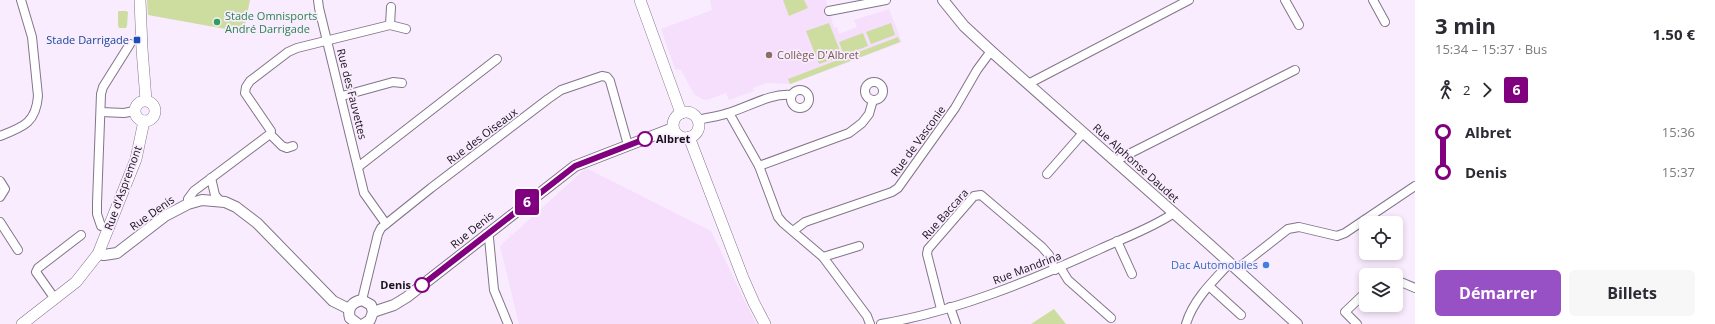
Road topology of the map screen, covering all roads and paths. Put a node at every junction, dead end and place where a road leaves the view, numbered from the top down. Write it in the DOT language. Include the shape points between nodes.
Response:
graph roads {
  1 [pos="20,0"];
  2 [pos="140,0"];
  3 [pos="318,0"];
  4 [pos="640,0"];
  5 [pos="886,0"];
  6 [pos="943,0"];
  7 [pos="1189,0"];
  8 [pos="1285,0"];
  9 [pos="1373,0"];
  10 [pos="391,7"];
  11 [pos="829,11"];
  12 [pos="1385,22"];
  13 [pos="390,25"];
  14 [pos="1299,25"];
  15 [pos="406,29"];
  16 [pos="327,41"];
  17 [pos="130,44"];
  18 [pos="991,51"];
  19 [pos="497,59"];
  20 [pos="1295,70"];
  21 [pos="402,83"];
  22 [pos="1028,84"];
  23 [pos="791,95"];
  24 [pos="342,96"];
  25 [pos="146,100"];
  26 [pos="873,100"];
  27 [pos="134,111"];
  28 [pos="101,112"];
  29 [pos="681,113"];
  30 [pos="729,113"];
  31 [pos="698,120"];
  32 [pos="144,121"];
  33 [pos="673,128"];
  34 [pos="1083,132"];
  35 [pos="270,134"];
  36 [pos="0,136"];
  37 [pos="690,137"];
  38 [pos="628,145"];
  39 [pos="293,146"];
  40 [pos="1115,161"];
  41 [pos="759,166"];
  42 [pos="358,167"];
  43 [pos="1047,174"];
  44 [pos="211,178"];
  45 [pos="0,180"];
  46 [pos="1415,186"];
  47 [pos="0,197"];
  48 [pos="220,201"];
  49 [pos="188,204"];
  50 [pos="1174,213"];
  51 [pos="386,224"];
  52 [pos="101,226"];
  53 [pos="2,228"];
  54 [pos="793,232"];
  55 [pos="486,234"];
  56 [pos="81,235"];
  57 [pos="1117,241"];
  58 [pos="859,246"];
  59 [pos="18,250"];
  60 [pos="98,254"];
  61 [pos="823,257"];
  62 [pos="1233,266"];
  63 [pos="1058,269"];
  64 [pos="1132,274"];
  65 [pos="1403,283"];
  66 [pos="1209,286"];
  67 [pos="1415,288"];
  68 [pos="55,299"];
  69 [pos="1359,299"];
  70 [pos="362,300"];
  71 [pos="950,307"];
  72 [pos="349,309"];
  73 [pos="941,310"];
  74 [pos="373,312"];
  75 [pos="1241,315"];
  76 [pos="1111,318"];
  77 [pos="22,324"];
  78 [pos="358,324"];
  79 [pos="364,324"];
  80 [pos="508,324"];
  81 [pos="765,324"];
  82 [pos="870,324"];
  83 [pos="886,324"];
  84 [pos="956,324"];
  85 [pos="1186,324"];
  86 [pos="1297,324"];
  87 [pos="1357,324"];
  1 -- 36 [label="street" via="32,37 37,105 28,123"];
  2 -- 25 [label="main road"];
  3 -- 16 [label="street"];
  4 -- 29 [label="main road"];
  5 -- 11 [label="street"];
  6 -- 18 [label="street, Rue Alphonse Daudet"];
  7 -- 22 [label="street"];
  8 -- 14 [label="street"];
  9 -- 12 [label="street"];
  10 -- 13 [label="street"];
  13 -- 15 [label="street"];
  13 -- 16 [label="street"];
  16 -- 24 [label="street, Rue des Fauvettes"];
  16 -- 35 [label="street, Rue des Fauvettes" via="288,52 250,81 246,87 245,93 271,131"];
  17 -- 28 [label="street" via="103,87"];
  18 -- 22 [label="street, Rue Alphonse Daudet"];
  18 -- 54 [label="street, Rue de Vasconie" via="976,70 955,108 898,188 805,222"];
  19 -- 42 [label="street"];
  20 -- 40 [label="street"];
  21 -- 24 [label="street" via="393,82"];
  22 -- 34 [label="street, Rue Alphonse Daudet"];
  23 -- 30 [label="street" via="775,96"];
  24 -- 42 [label="street, Rue des Fauvettes"];
  25 -- 27 [label="main road" via="140,101"];
  25 -- 32 [label="main road" via="155,108 155,113 149,120"];
  26 -- 41 [label="street" via="862,123 849,133"];
  27 -- 28 [label="street"];
  27 -- 32 [label="main road" via="139,120"];
  28 -- 52 [label="street" via="97,203"];
  29 -- 31 [label="main road" via="691,113"];
  29 -- 33 [label="main road" via="674,119"];
  30 -- 31 [label="street"];
  30 -- 41 [label="street"];
  31 -- 37 [label="main road" via="697,130"];
  32 -- 60 [label="main road, Rue d'Aspremont" via="136,159"];
  33 -- 37 [label="main road" via="679,136"];
  33 -- 38 [label="street, Rue Denis"];
  34 -- 40 [label="street, Rue Alphonse Daudet"];
  34 -- 43 [label="street"];
  35 -- 39 [label="street, Rue des Fauvettes" via="282,146"];
  35 -- 44 [label="street"];
  37 -- 81 [label="main road" via="743,278"];
  38 -- 51 [label="street, Rue des Oiseaux" via="610,81 602,76 561,90 548,98"];
  38 -- 55 [label="street, Rue Denis" via="575,166"];
  40 -- 50 [label="street, Rue Alphonse Daudet"];
  41 -- 54 [label="street" via="778,217"];
  42 -- 51 [label="street, Rue des Fauvettes" via="364,193"];
  44 -- 48 [label="street" via="215,194"];
  44 -- 49 [label="street" via="194,191 188,199"];
  45 -- 47 [label="street" via="5,190"];
  46 -- 62 [label="street" via="1345,233 1337,236 1299,227 1288,228"];
  48 -- 49 [label="street, Rue Denis" via="202,200"];
  48 -- 72 [label="street, Rue Denis" via="236,207 247,215 333,301"];
  49 -- 60 [label="street, Rue Denis" via="165,216 117,253"];
  50 -- 57 [label="street, Rue Mandrina"];
  50 -- 62 [label="street, Rue Alphonse Daudet"];
  51 -- 70 [label="street, Rue des Oiseaux" via="378,234"];
  53 -- 59 [label="street"];
  54 -- 61 [label="street"];
  55 -- 74 [label="street, Rue Denis" via="407,297 394,305"];
  55 -- 80 [label="street" via="489,238 494,290"];
  56 -- 68 [label="street" via="36,272"];
  57 -- 63 [label="street, Rue Mandrina"];
  57 -- 64 [label="street"];
  58 -- 61 [label="street"];
  60 -- 68 [label="main road, Rue d'Aspremont" via="76,282"];
  61 -- 82 [label="street" via="867,316"];
  62 -- 66 [label="street"];
  62 -- 86 [label="street, Rue Alphonse Daudet"];
  63 -- 71 [label="street, Rue Mandrina"];
  63 -- 73 [label="street, Rue Baccara" via="1042,247 977,194 928,249 927,254"];
  63 -- 76 [label="street"];
  65 -- 67 [label="street"];
  66 -- 75 [label="street"];
  66 -- 85 [label="street" via="1189,314"];
  68 -- 77 [label="main road, Rue d'Aspremont"];
  69 -- 87 [label="street" via="1345,312"];
  70 -- 72 [label="street" via="352,304"];
  70 -- 74 [label="street" via="368,303"];
  71 -- 73 [label="street, Rue Mandrina"];
  71 -- 84 [label="street"];
  72 -- 78 [label="street" via="350,318"];
  73 -- 83 [label="street, Rue Mandrina"];
  74 -- 79 [label="street" via="370,320"];
}
